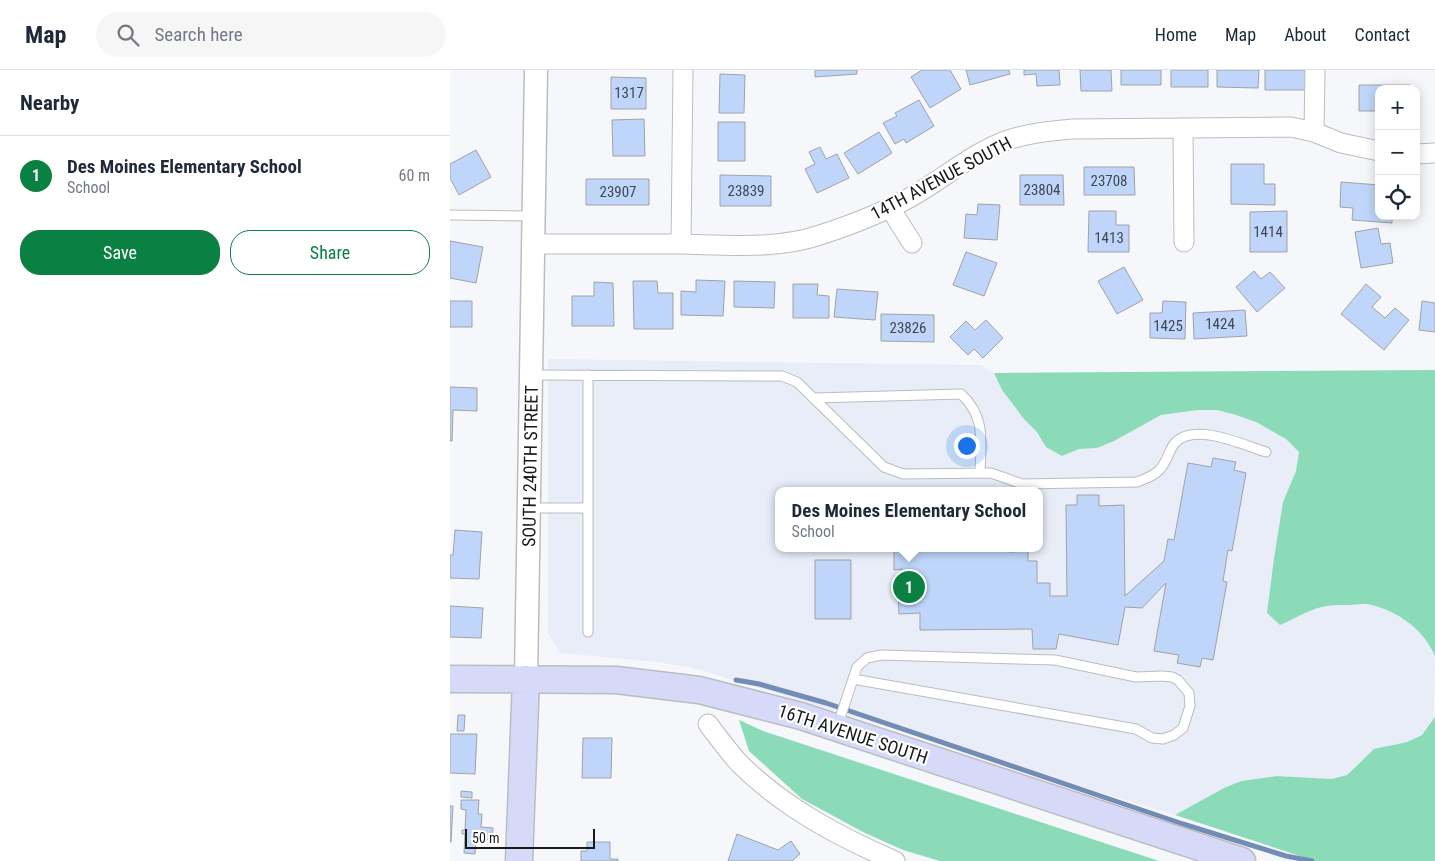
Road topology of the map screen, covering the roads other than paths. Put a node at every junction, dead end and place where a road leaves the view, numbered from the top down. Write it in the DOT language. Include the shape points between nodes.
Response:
graph roads {
  1 [pos="536,70"];
  2 [pos="683,70"];
  3 [pos="1315,70"];
  4 [pos="1183,128"];
  5 [pos="1314,132"];
  6 [pos="1375,150"];
  7 [pos="1435,153"];
  8 [pos="1420,154"];
  9 [pos="890,208"];
  10 [pos="450,216"];
  11 [pos="533,216"];
  12 [pos="1184,242"];
  13 [pos="532,244"];
  14 [pos="681,244"];
  15 [pos="912,244"];
  16 [pos="531,375"];
  17 [pos="588,376"];
  18 [pos="814,398"];
  19 [pos="1266,452"];
  20 [pos="980,473"];
  21 [pos="529,508"];
  22 [pos="588,508"];
  23 [pos="588,632"];
  24 [pos="450,679"];
  25 [pos="526,679"];
  26 [pos="853,679"];
  27 [pos="708,724"];
  28 [pos="837,728"];
  29 [pos="519,861"];
  30 [pos="895,861"];
  31 [pos="1242,861"];
  1 -- 11 [label="street, SOUTH 240TH STREET"];
  2 -- 14 [label="street"];
  3 -- 5 [label="street"];
  4 -- 5 [label="street, 14TH AVENUE SOUTH" via="1291,127"];
  4 -- 9 [label="street, 14TH AVENUE SOUTH" via="1072,129 1016,137 965,162"];
  4 -- 12 [label="street"];
  5 -- 6 [label="street, 14TH AVENUE SOUTH" via="1341,143"];
  7 -- 8 [label="street"];
  9 -- 14 [label="street, 14TH AVENUE SOUTH" via="797,242"];
  9 -- 15 [label="street"];
  10 -- 11 [label="lane"];
  11 -- 13 [label="street, SOUTH 240TH STREET"];
  13 -- 14 [label="street, 14TH AVENUE SOUTH"];
  13 -- 16 [label="street, SOUTH 240TH STREET"];
  16 -- 17 [label="lane"];
  16 -- 21 [label="street, SOUTH 240TH STREET"];
  17 -- 18 [label="lane" via="782,376 797,382"];
  17 -- 22 [label="lane"];
  18 -- 20 [label="lane" via="884,467 894,472"];
  18 -- 20 [label="lane" via="961,394 977,414 981,429"];
  19 -- 20 [label="lane" via="1207,434 1186,436 1175,444 1160,469 1137,482 1022,484 991,473"];
  21 -- 22 [label="lane"];
  21 -- 25 [label="street, SOUTH 240TH STREET"];
  22 -- 23 [label="lane"];
  24 -- 25 [label="main road, 16TH AVENUE SOUTH"];
  25 -- 28 [label="main road, 16TH AVENUE SOUTH" via="616,680 699,690"];
  25 -- 29 [label="main road, SOUTH 240TH STREET"];
  26 -- 26 [label="lane" via="1136,729 1152,738 1163,739 1174,736 1183,728 1190,706 1189,693 1172,677 1136,678 1055,660 881,655 867,658 857,667"];
  26 -- 28 [label="lane"];
  27 -- 30 [label="street" via="738,762 778,797 836,833"];
  28 -- 31 [label="main road, 16TH AVENUE SOUTH"];
}
